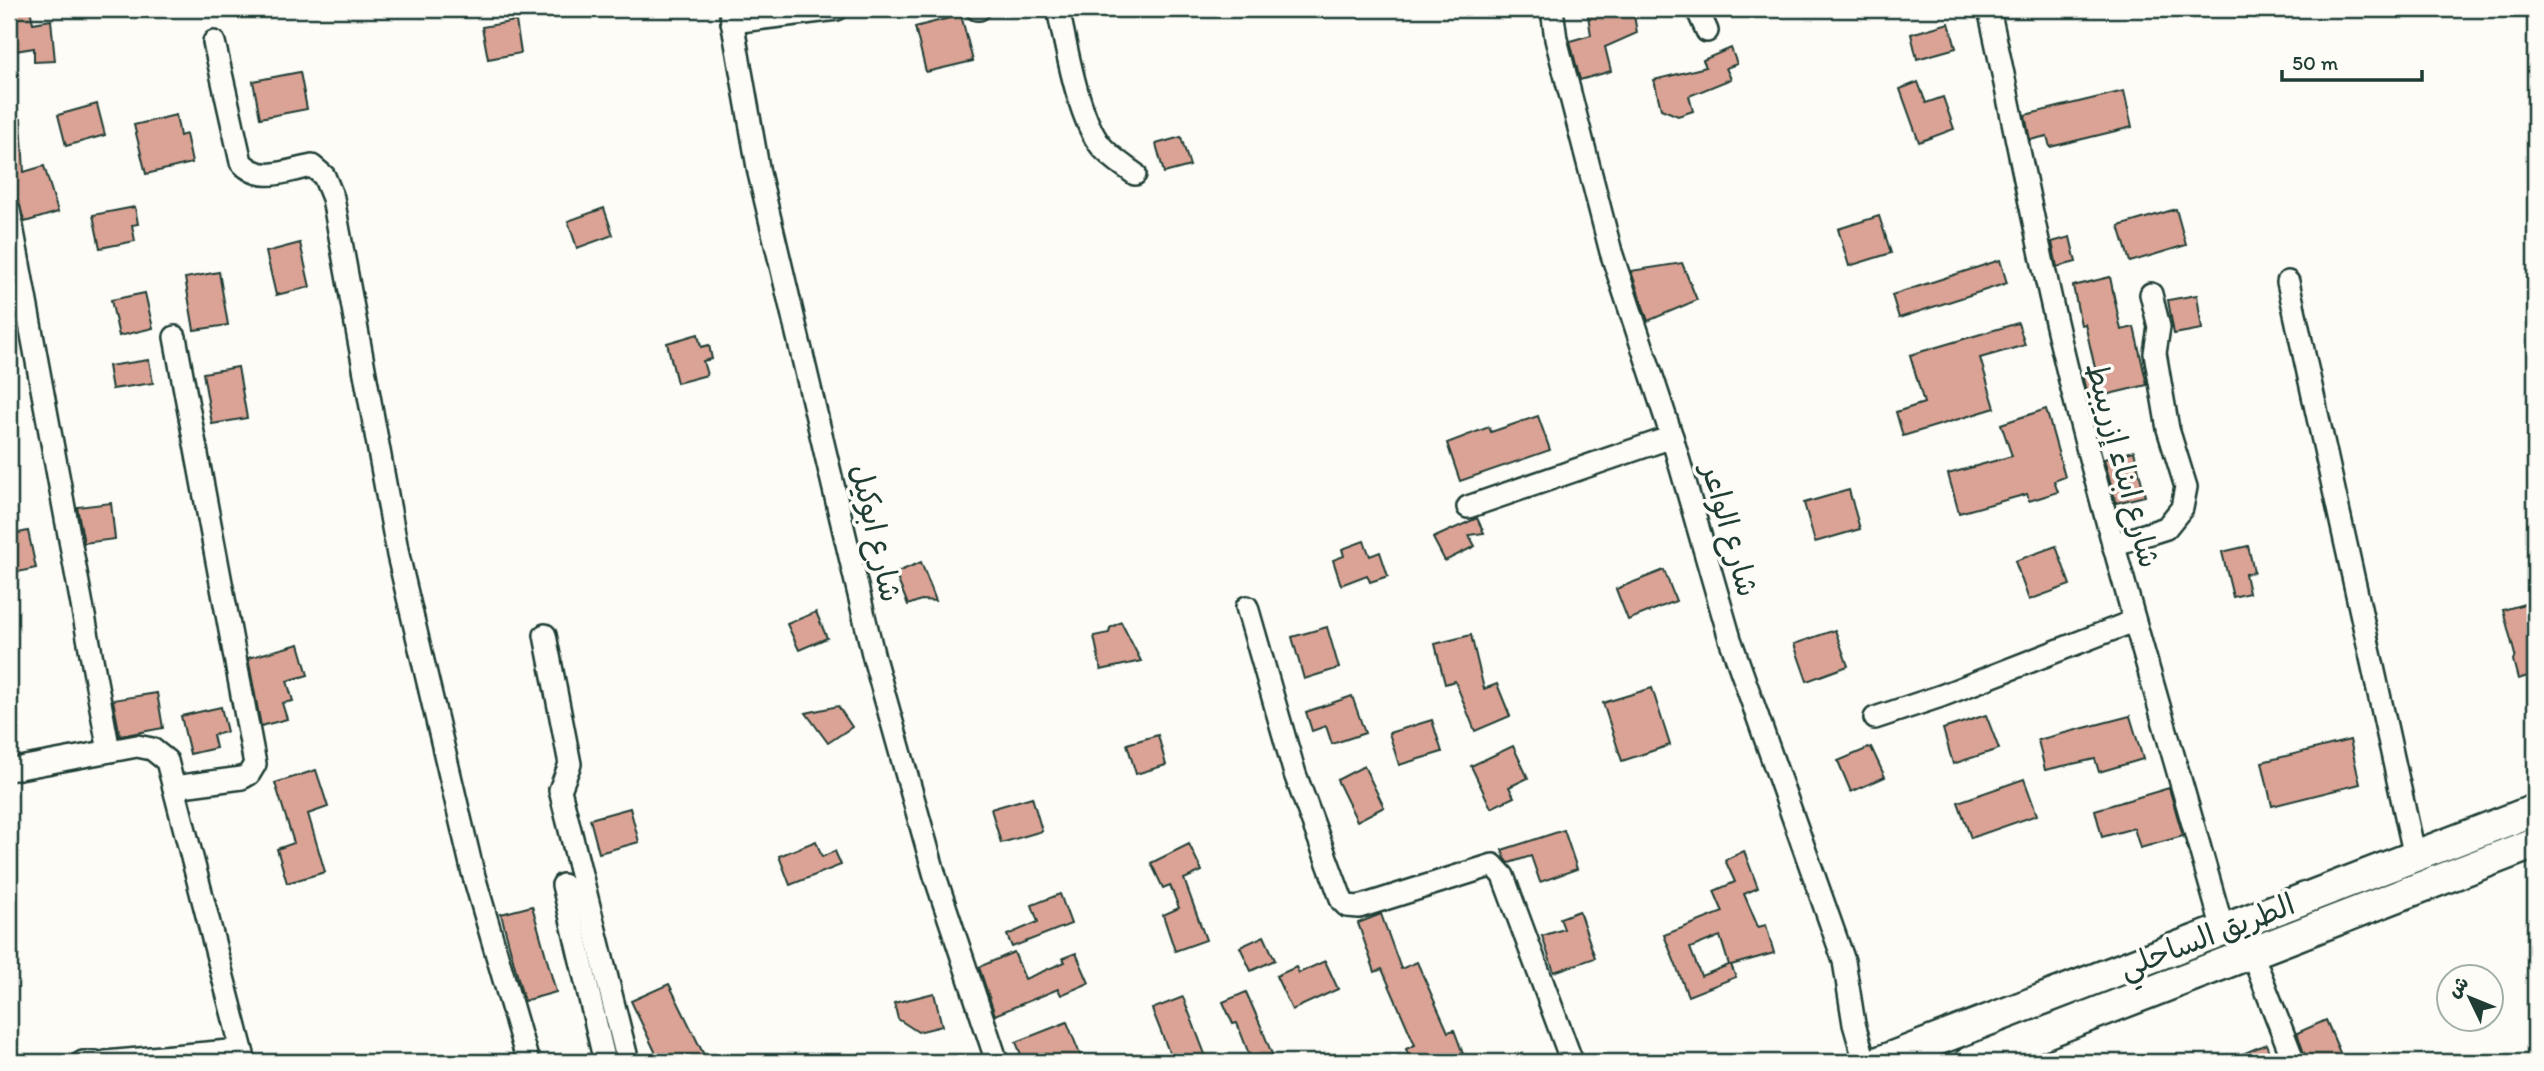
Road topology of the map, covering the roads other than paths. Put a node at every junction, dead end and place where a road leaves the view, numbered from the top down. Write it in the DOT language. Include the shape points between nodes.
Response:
graph roads {
  1 [pos="837,9"];
  2 [pos="1058,9"];
  3 [pos="1552,9"];
  4 [pos="1697,9"];
  5 [pos="1989,9"];
  6 [pos="731,15"];
  7 [pos="1707,31"];
  8 [pos="214,42"];
  9 [pos="1135,174"];
  10 [pos="9,210"];
  11 [pos="2288,282"];
  12 [pos="2151,294"];
  13 [pos="175,337"];
  14 [pos="1672,437"];
  15 [pos="1468,507"];
  16 [pos="2113,545"];
  17 [pos="1247,607"];
  18 [pos="2134,621"];
  19 [pos="545,635"];
  20 [pos="1875,718"];
  21 [pos="110,751"];
  22 [pos="9,770"];
  23 [pos="174,787"];
  24 [pos="2535,810"];
  25 [pos="2535,843"];
  26 [pos="2415,857"];
  27 [pos="563,885"];
  28 [pos="2223,930"];
  29 [pos="2251,951"];
  30 [pos="243,1056"];
  31 [pos="83,1062"];
  32 [pos="95,1062"];
  33 [pos="105,1062"];
  34 [pos="528,1062"];
  35 [pos="605,1062"];
  36 [pos="628,1062"];
  37 [pos="997,1062"];
  38 [pos="1572,1062"];
  39 [pos="1865,1062"];
  40 [pos="1879,1062"];
  41 [pos="1970,1062"];
  42 [pos="2294,1062"];
  1 -- 6 [label="street"];
  2 -- 9 [label="street" via="1091,131 1101,146"];
  3 -- 14 [label="street, شارع الواعر" via="1611,252"];
  4 -- 7 [label="street"];
  5 -- 16 [label="street, شارع ابناء إزريبيط" via="2037,237"];
  6 -- 37 [label="street, شارع ابوكيل" via="759,173 874,658 935,876"];
  8 -- 34 [label="street" via="241,162 261,176 312,166 324,176 333,198 398,555 473,873"];
  10 -- 21 [label="street"];
  11 -- 26 [label="street"];
  12 -- 16 [label="street" via="2159,327 2155,353 2168,429 2186,487 2182,508 2166,528"];
  13 -- 23 [label="street" via="255,764 242,778"];
  14 -- 15 [label="street"];
  14 -- 39 [label="street, شارع الواعر" via="1727,628 1844,961"];
  16 -- 18 [label="street, شارع ابناء إزريبيط"];
  17 -- 38 [label="street" via="1295,774 1342,901 1359,907 1493,864 1503,876"];
  18 -- 20 [label="street"];
  18 -- 28 [label="street, شارع ابناء إزريبيط"];
  19 -- 36 [label="street" via="570,764 560,790"];
  21 -- 22 [label="street"];
  21 -- 23 [label="street" via="137,746 152,749 167,761"];
  23 -- 30 [label="street"];
  24 -- 26 [label="highway, الطريق الساحلي"];
  25 -- 29 [label="highway, الطريق الساحلي"];
  26 -- 28 [label="highway, الطريق الساحلي"];
  27 -- 35 [label="street"];
  28 -- 40 [label="highway, الطريق الساحلي"];
  29 -- 41 [label="highway, الطريق الساحلي"];
  29 -- 42 [label="street"];
  30 -- 33 [label="street"];
  31 -- 32 [label="street"];
}
